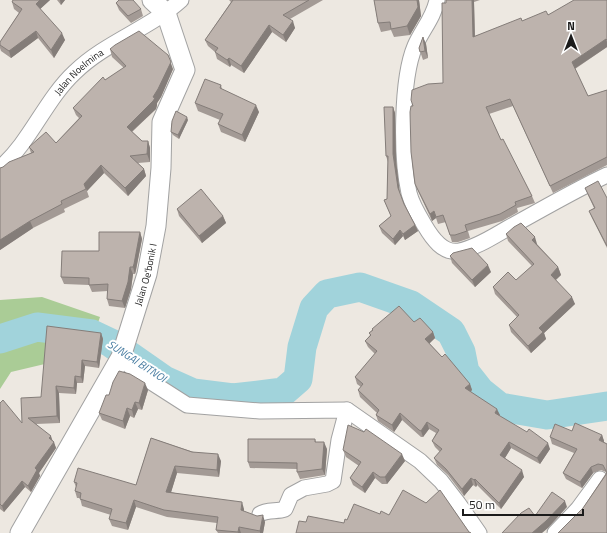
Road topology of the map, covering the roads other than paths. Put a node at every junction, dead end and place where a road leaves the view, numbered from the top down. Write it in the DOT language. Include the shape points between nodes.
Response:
graph roads {
  1 [pos="152,0"];
  2 [pos="181,0"];
  3 [pos="437,0"];
  4 [pos="166,13"];
  5 [pos="0,168"];
  6 [pos="607,175"];
  7 [pos="121,357"];
  8 [pos="347,410"];
  9 [pos="600,479"];
  10 [pos="260,514"];
  11 [pos="20,533"];
  12 [pos="478,533"];
  13 [pos="555,533"];
  1 -- 4 [label="street, Jalan Oe'bonik I"];
  2 -- 4 [label="street, Jalan Noelmina"];
  3 -- 6 [label="street" via="415,46 405,110 406,167 410,194 432,237 449,251 464,250"];
  4 -- 5 [label="street, Jalan Noelmina" via="91,58 74,72 25,142"];
  4 -- 7 [label="street, Jalan Oe'bonik I" via="185,70 162,122 156,226 147,274"];
  7 -- 8 [label="street" via="137,373 187,405 260,411"];
  7 -- 11 [label="street, Jalan Oe'bonik I"];
  8 -- 10 [label="street" via="338,440 333,481 304,488 291,495 285,509"];
  8 -- 12 [label="street" via="420,461 441,481"];
  9 -- 13 [label="street" via="578,509"];
}
